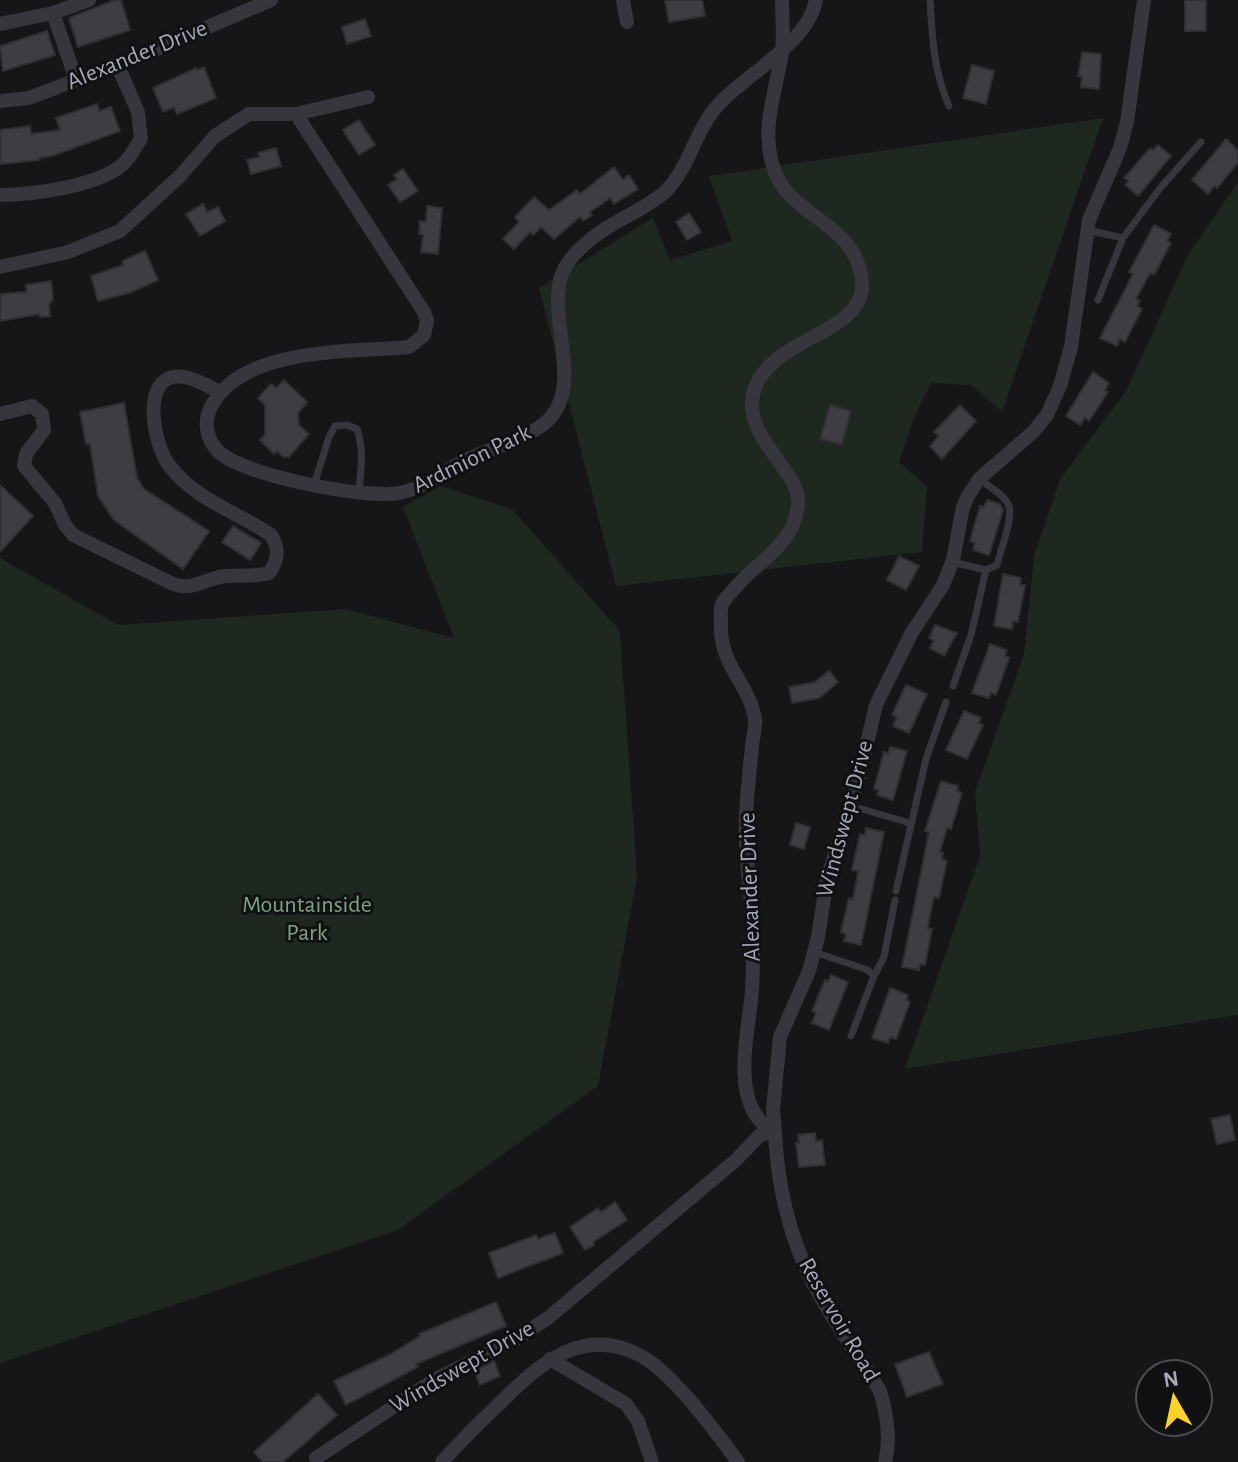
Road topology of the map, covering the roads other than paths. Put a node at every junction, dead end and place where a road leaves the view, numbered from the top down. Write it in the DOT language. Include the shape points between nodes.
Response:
graph roads {
  1 [pos="89,0"];
  2 [pos="271,0"];
  3 [pos="623,0"];
  4 [pos="782,0"];
  5 [pos="816,0"];
  6 [pos="930,0"];
  7 [pos="1144,0"];
  8 [pos="53,13"];
  9 [pos="627,22"];
  10 [pos="0,24"];
  11 [pos="782,49"];
  12 [pos="117,64"];
  13 [pos="76,80"];
  14 [pos="368,97"];
  15 [pos="0,101"];
  16 [pos="949,106"];
  17 [pos="296,114"];
  18 [pos="1201,142"];
  19 [pos="0,195"];
  20 [pos="1087,230"];
  21 [pos="1123,238"];
  22 [pos="0,267"];
  23 [pos="1098,300"];
  24 [pos="220,392"];
  25 [pos="0,414"];
  26 [pos="979,479"];
  27 [pos="314,485"];
  28 [pos="359,491"];
  29 [pos="952,562"];
  30 [pos="986,570"];
  31 [pos="953,686"];
  32 [pos="946,702"];
  33 [pos="851,806"];
  34 [pos="910,823"];
  35 [pos="814,952"];
  36 [pos="874,976"];
  37 [pos="851,1036"];
  38 [pos="775,1132"];
  39 [pos="550,1359"];
  40 [pos="316,1458"];
  41 [pos="442,1462"];
  42 [pos="652,1462"];
  43 [pos="738,1462"];
  44 [pos="885,1462"];
  1 -- 8 [label="street"];
  2 -- 12 [label="street, Alexander Drive"];
  3 -- 9 [label="street"];
  4 -- 11 [label="street, Alexander Drive"];
  5 -- 11 [label="street, Ardmion Park" via="809,23"];
  6 -- 16 [label="lane" via="936,63"];
  7 -- 20 [label="street, Windswept Drive" via="1127,122"];
  8 -- 10 [label="street"];
  8 -- 13 [label="street"];
  11 -- 28 [label="street, Ardmion Park" via="717,106 666,191 591,238 566,264 559,291 564,382 555,414 531,433 464,461 420,487 399,493"];
  11 -- 38 [label="street, Alexander Drive" via="767,146 776,175 793,200 840,233 857,261 862,287 857,306 774,359 759,379 752,400 756,427 799,501 793,529 722,605 720,635 755,719 745,819 754,916 746,1086 761,1125"];
  12 -- 13 [label="street, Alexander Drive"];
  12 -- 19 [label="street" via="138,112 141,139 123,165 96,179"];
  13 -- 15 [label="street, Alexander Drive" via="29,98"];
  14 -- 17 [label="street"];
  17 -- 22 [label="street" via="249,114 215,136 120,231 68,252"];
  17 -- 24 [label="street" via="424,312 426,328 409,347 319,352 283,360 244,374"];
  18 -- 21 [label="lane"];
  20 -- 21 [label="lane"];
  20 -- 26 [label="street, Windswept Drive" via="1071,347 1060,386 1033,432"];
  21 -- 23 [label="lane"];
  24 -- 25 [label="street" via="184,377 166,380 153,411 160,448 169,466 198,493 271,535 276,560 269,573 218,577 186,587 73,535 24,466 26,454 44,430 42,414 32,406"];
  24 -- 27 [label="street, Ardmion Park" via="206,424 218,451 269,474"];
  26 -- 29 [label="street, Windswept Drive" via="963,507"];
  26 -- 30 [label="lane" via="1009,510 997,565"];
  27 -- 28 [label="street, Ardmion Park"];
  27 -- 28 [label="lane" via="335,426 347,425 357,429 360,439"];
  29 -- 30 [label="lane"];
  29 -- 33 [label="street, Windswept Drive" via="876,705"];
  30 -- 31 [label="lane"];
  32 -- 34 [label="lane"];
  33 -- 34 [label="lane"];
  33 -- 35 [label="street, Windswept Drive" via="827,879"];
  34 -- 36 [label="lane" via="884,957"];
  35 -- 36 [label="lane"];
  35 -- 38 [label="street, Windswept Drive" via="780,1037"];
  36 -- 37 [label="lane"];
  38 -- 40 [label="street, Windswept Drive" via="760,1135 548,1318 434,1380"];
  38 -- 44 [label="street, Reservoir Road" via="782,1191 799,1250 826,1306 880,1391 886,1410"];
  39 -- 41 [label="street"];
  39 -- 42 [label="street" via="626,1404"];
  39 -- 43 [label="street" via="594,1344 643,1357 708,1421"];
}
